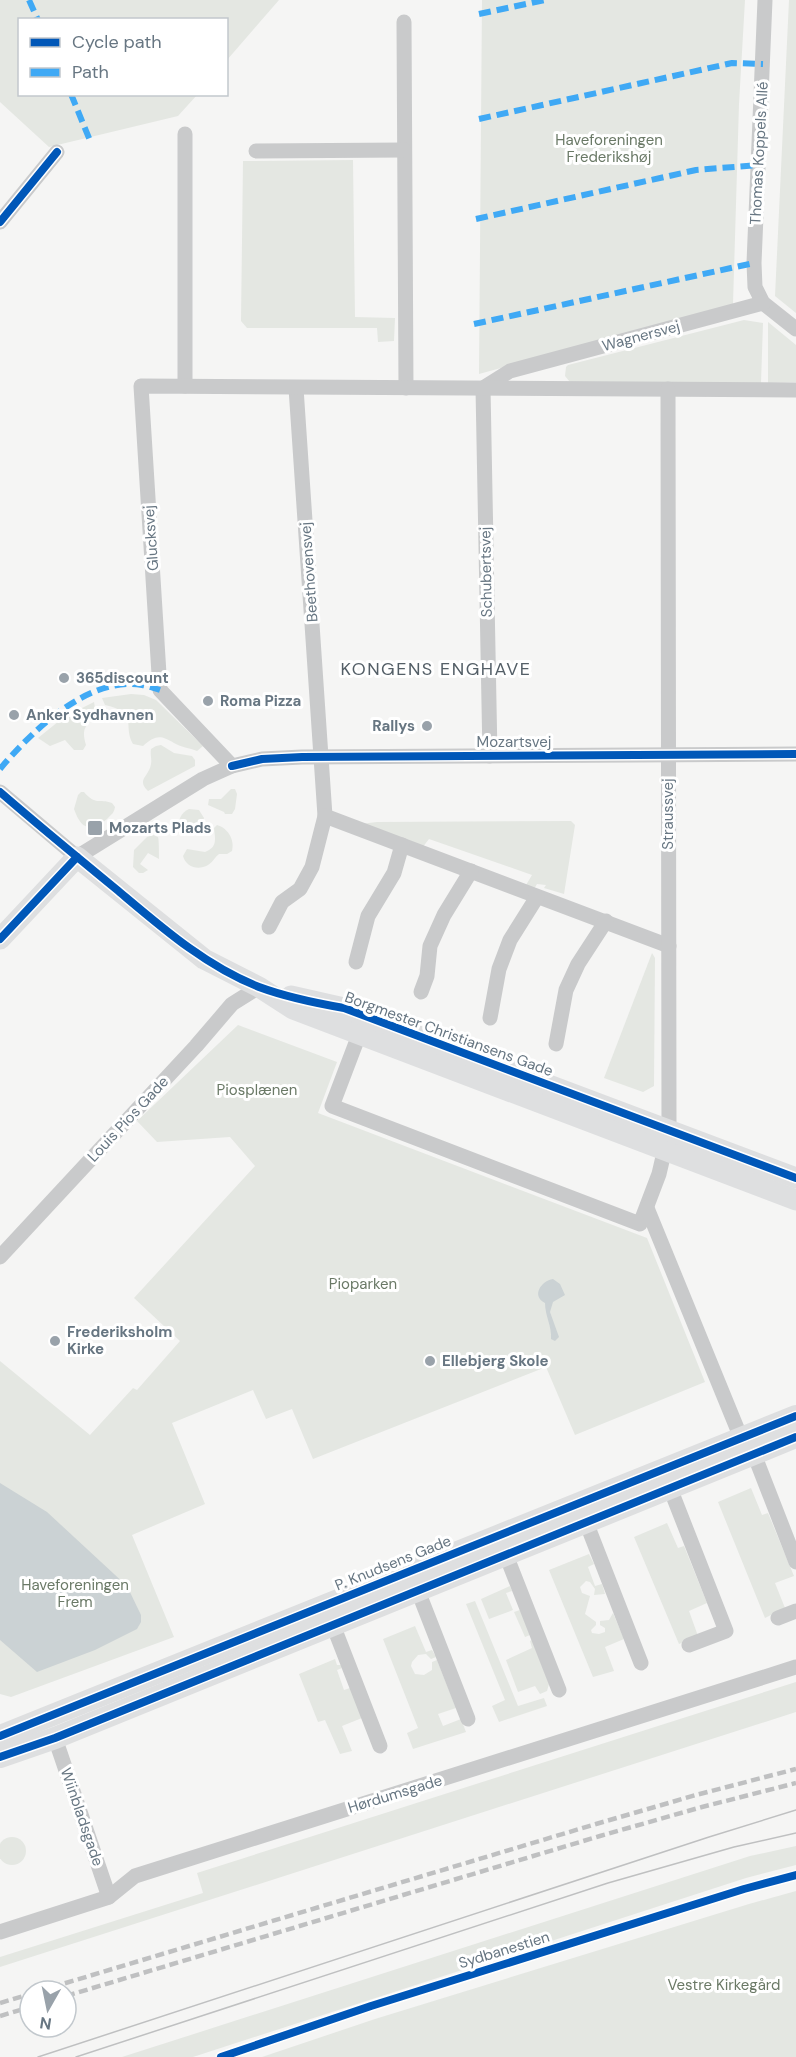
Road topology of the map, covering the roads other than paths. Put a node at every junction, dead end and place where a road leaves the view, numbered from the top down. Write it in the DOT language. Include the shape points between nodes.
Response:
graph roads {
  1 [pos="765,0"];
  2 [pos="404,22"];
  3 [pos="185,134"];
  4 [pos="404,150"];
  5 [pos="256,151"];
  6 [pos="57,152"];
  7 [pos="0,222"];
  8 [pos="763,303"];
  9 [pos="796,329"];
  10 [pos="185,386"];
  11 [pos="296,388"];
  12 [pos="406,388"];
  13 [pos="483,388"];
  14 [pos="668,389"];
  15 [pos="796,390"];
  16 [pos="668,754"];
  17 [pos="796,754"];
  18 [pos="490,756"];
  19 [pos="322,757"];
  20 [pos="232,765"];
  21 [pos="0,792"];
  22 [pos="325,816"];
  23 [pos="402,845"];
  24 [pos="77,857"];
  25 [pos="471,871"];
  26 [pos="537,897"];
  27 [pos="606,921"];
  28 [pos="269,927"];
  29 [pos="0,939"];
  30 [pos="669,946"];
  31 [pos="356,962"];
  32 [pos="259,987"];
  33 [pos="422,992"];
  34 [pos="490,1018"];
  35 [pos="363,1025"];
  36 [pos="556,1044"];
  37 [pos="667,1140"];
  38 [pos="796,1178"];
  39 [pos="796,1200"];
  40 [pos="646,1208"];
  41 [pos="1,1254"];
  42 [pos="796,1416"];
  43 [pos="796,1437"];
  44 [pos="747,1446"];
  45 [pos="670,1488"];
  46 [pos="586,1522"];
  47 [pos="506,1555"];
  48 [pos="796,1562"];
  49 [pos="418,1591"];
  50 [pos="796,1611"];
  51 [pos="778,1618"];
  52 [pos="333,1625"];
  53 [pos="689,1645"];
  54 [pos="641,1664"];
  55 [pos="796,1667"];
  56 [pos="559,1690"];
  57 [pos="468,1719"];
  58 [pos="0,1736"];
  59 [pos="55,1738"];
  60 [pos="380,1746"];
  61 [pos="0,1757"];
  62 [pos="109,1897"];
  63 [pos="0,1932"];
  1 -- 8 [label="street, Thomas Koppels Allé" via="754,263 755,287"];
  2 -- 4 [label="street"];
  3 -- 10 [label="street"];
  4 -- 5 [label="street"];
  4 -- 12 [label="street"];
  6 -- 7 [label="street"];
  8 -- 9 [label="street"];
  8 -- 13 [label="street, Wagnersvej" via="510,372"];
  10 -- 11 [label="street"];
  10 -- 20 [label="street, Glucksvej" via="141,386 160,690"];
  11 -- 12 [label="street"];
  11 -- 19 [label="street, Beethovensvej"];
  12 -- 13 [label="street"];
  13 -- 14 [label="street"];
  13 -- 18 [label="street, Schubertsvej"];
  14 -- 15 [label="street"];
  14 -- 16 [label="street, Straussvej"];
  16 -- 17 [label="street, Mozartsvej"];
  16 -- 18 [label="street, Mozartsvej"];
  16 -- 30 [label="street, Straussvej"];
  18 -- 19 [label="street, Mozartsvej"];
  19 -- 20 [label="street, Mozartsvej" via="262,759"];
  19 -- 22 [label="street, Beethovensvej"];
  20 -- 24 [label="street" via="203,778"];
  21 -- 24 [label="street, Borgmester Christiansens Gade"];
  22 -- 23 [label="street"];
  22 -- 28 [label="street, Beethovensvej" via="312,867 300,889 282,902"];
  23 -- 25 [label="street"];
  23 -- 31 [label="street" via="394,873 368,916"];
  24 -- 29 [label="street"];
  24 -- 32 [label="street, Borgmester Christiansens Gade" via="204,959"];
  25 -- 26 [label="street"];
  25 -- 33 [label="street" via="430,946 428,976"];
  26 -- 27 [label="street"];
  26 -- 34 [label="street" via="506,950"];
  27 -- 30 [label="street"];
  27 -- 36 [label="street" via="566,990"];
  30 -- 37 [label="street, Straussvej"];
  32 -- 35 [label="street, Borgmester Christiansens Gade" via="293,1009"];
  32 -- 41 [label="street, Louis Pios Gade" via="232,1004"];
  35 -- 37 [label="street, Borgmester Christiansens Gade"];
  35 -- 40 [label="street, Borgmester Christiansens Gade" via="332,1107 640,1224"];
  37 -- 38 [label="street, Borgmester Christiansens Gade"];
  37 -- 39 [label="street, Borgmester Christiansens Gade"];
  37 -- 40 [label="street"];
  40 -- 44 [label="street"];
  42 -- 44 [label="main road, P. Knudsens Gade"];
  43 -- 44 [label="main road, P. Knudsens Gade"];
  44 -- 45 [label="main road, P. Knudsens Gade"];
  44 -- 48 [label="street"];
  44 -- 58 [label="main road, P. Knudsens Gade"];
  45 -- 46 [label="main road, P. Knudsens Gade"];
  45 -- 53 [label="street" via="726,1631"];
  46 -- 47 [label="main road, P. Knudsens Gade"];
  46 -- 54 [label="street"];
  47 -- 49 [label="main road, P. Knudsens Gade"];
  47 -- 56 [label="street"];
  49 -- 52 [label="main road, P. Knudsens Gade"];
  49 -- 57 [label="street"];
  50 -- 51 [label="street"];
  52 -- 59 [label="main road, P. Knudsens Gade"];
  52 -- 60 [label="street"];
  55 -- 62 [label="street, Hørdumsgade" via="135,1876"];
  59 -- 61 [label="main road, P. Knudsens Gade"];
  59 -- 62 [label="street, Wiinbladsgade"];
  62 -- 63 [label="street, Hørdumsgade"];
}
